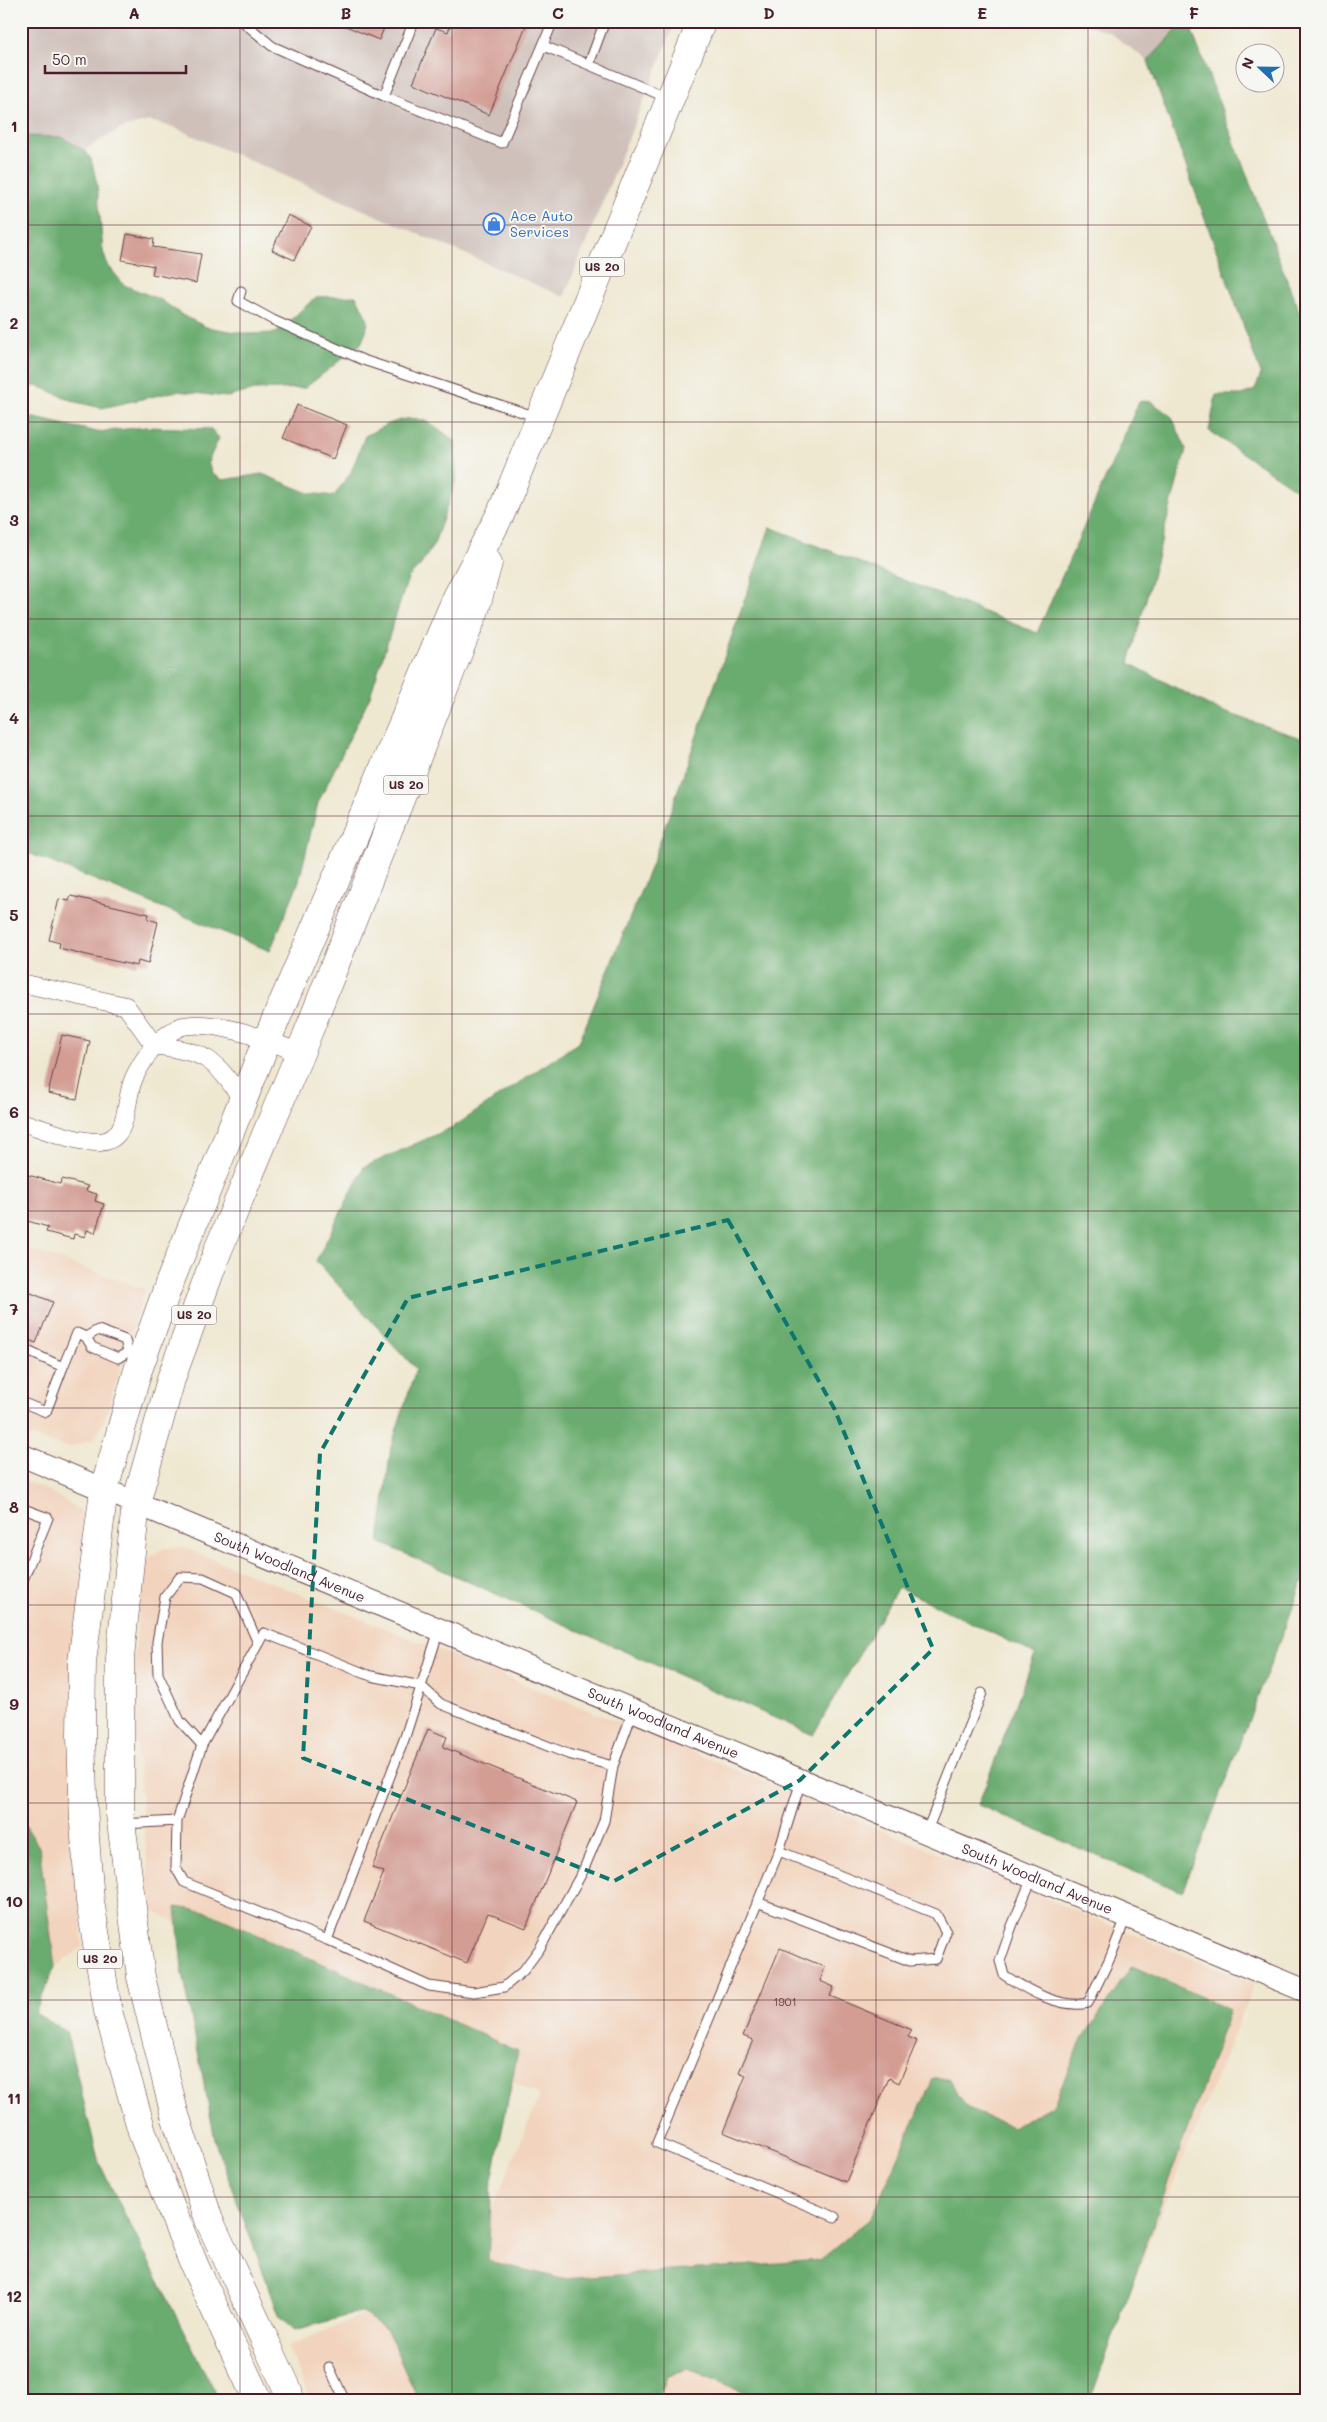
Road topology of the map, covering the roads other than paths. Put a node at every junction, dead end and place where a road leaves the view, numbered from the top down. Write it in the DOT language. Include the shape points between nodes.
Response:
graph roads {
  1 [pos="242,21"];
  2 [pos="414,21"];
  3 [pos="553,21"];
  4 [pos="606,21"];
  5 [pos="702,21"];
  6 [pos="544,46"];
  7 [pos="589,64"];
  8 [pos="384,96"];
  9 [pos="671,99"];
  10 [pos="241,291"];
  11 [pos="540,418"];
  12 [pos="501,513"];
  13 [pos="21,983"];
  14 [pos="267,1040"];
  15 [pos="154,1045"];
  16 [pos="300,1053"];
  17 [pos="244,1102"];
  18 [pos="21,1122"];
  19 [pos="86,1337"];
  20 [pos="21,1348"];
  21 [pos="135,1354"];
  22 [pos="63,1367"];
  23 [pos="21,1402"];
  24 [pos="21,1455"];
  25 [pos="104,1490"];
  26 [pos="136,1503"];
  27 [pos="21,1508"];
  28 [pos="21,1585"];
  29 [pos="439,1629"];
  30 [pos="258,1643"];
  31 [pos="421,1686"];
  32 [pos="982,1693"];
  33 [pos="633,1710"];
  34 [pos="202,1745"];
  35 [pos="613,1766"];
  36 [pos="801,1780"];
  37 [pos="177,1821"];
  38 [pos="121,1824"];
  39 [pos="926,1833"];
  40 [pos="779,1851"];
  41 [pos="1032,1878"];
  42 [pos="757,1902"];
  43 [pos="1126,1916"];
  44 [pos="327,1940"];
  45 [pos="1306,1991"];
  46 [pos="835,2217"];
  47 [pos="329,2367"];
  48 [pos="258,2401"];
  49 [pos="290,2401"];
  50 [pos="345,2401"];
  1 -- 8 [label="lane" via="272,46"];
  2 -- 8 [label="lane"];
  3 -- 6 [label="lane"];
  4 -- 7 [label="lane"];
  5 -- 9 [label="main road, US 20"];
  6 -- 7 [label="lane"];
  6 -- 8 [label="lane" via="502,143"];
  7 -- 9 [label="lane"];
  9 -- 11 [label="main road, US 20"];
  10 -- 11 [label="lane" via="238,301 363,360"];
  11 -- 12 [label="main road, US 20"];
  12 -- 14 [label="main road, US 20" via="457,597"];
  12 -- 16 [label="main road, US 20" via="475,610"];
  13 -- 15 [label="street" via="126,1006"];
  14 -- 15 [label="street" via="201,1025 182,1026"];
  14 -- 16 [label="street"];
  14 -- 17 [label="main road, US 20"];
  15 -- 17 [label="street" via="207,1057 222,1069"];
  15 -- 18 [label="street" via="133,1080 123,1125 115,1136 102,1142 85,1141"];
  16 -- 26 [label="main road, US 20" via="218,1250 175,1367"];
  17 -- 21 [label="main road, US 20" via="169,1284"];
  19 -- 21 [label="lane" via="92,1347 118,1358"];
  19 -- 21 [label="lane" via="98,1330 124,1340"];
  19 -- 22 [label="lane" via="77,1333"];
  20 -- 22 [label="lane"];
  21 -- 25 [label="main road, US 20"];
  22 -- 23 [label="lane" via="46,1412"];
  24 -- 25 [label="street, South Woodland Avenue"];
  25 -- 26 [label="street, South Woodland Avenue"];
  25 -- 48 [label="main road, US 20" via="82,1662 81,1736 90,1901 108,2011 143,2135 169,2203 199,2276"];
  26 -- 29 [label="street, South Woodland Avenue"];
  26 -- 38 [label="main road, US 20" via="120,1658"];
  27 -- 28 [label="lane" via="48,1518"];
  29 -- 31 [label="lane"];
  29 -- 33 [label="street, South Woodland Avenue"];
  30 -- 31 [label="lane" via="264,1633 371,1676"];
  30 -- 34 [label="lane"];
  30 -- 34 [label="lane" via="236,1593 203,1578 180,1577 165,1597 157,1642 158,1674 180,1721"];
  31 -- 35 [label="lane" via="441,1704 568,1754"];
  31 -- 44 [label="lane" via="405,1737"];
  32 -- 39 [label="lane"];
  33 -- 35 [label="lane"];
  33 -- 36 [label="street, South Woodland Avenue"];
  34 -- 37 [label="lane"];
  35 -- 44 [label="lane" via="604,1821 583,1871 540,1948 523,1971 504,1987 474,1992 429,1986"];
  36 -- 39 [label="street, South Woodland Avenue"];
  36 -- 40 [label="lane"];
  37 -- 38 [label="lane"];
  37 -- 44 [label="lane" via="176,1868 184,1882"];
  38 -- 49 [label="main road, US 20" via="141,1977 174,2112 209,2220 288,2390"];
  39 -- 41 [label="street, South Woodland Avenue"];
  40 -- 42 [label="lane"];
  40 -- 42 [label="lane" via="936,1914 946,1932 936,1960 910,1961"];
  41 -- 43 [label="street, South Woodland Avenue"];
  41 -- 43 [label="lane" via="1000,1961 1004,1975 1057,2001 1075,2006 1088,2003"];
  42 -- 46 [label="lane" via="658,2143"];
  43 -- 45 [label="street, South Woodland Avenue"];
  47 -- 50 [label="lane"];
}
